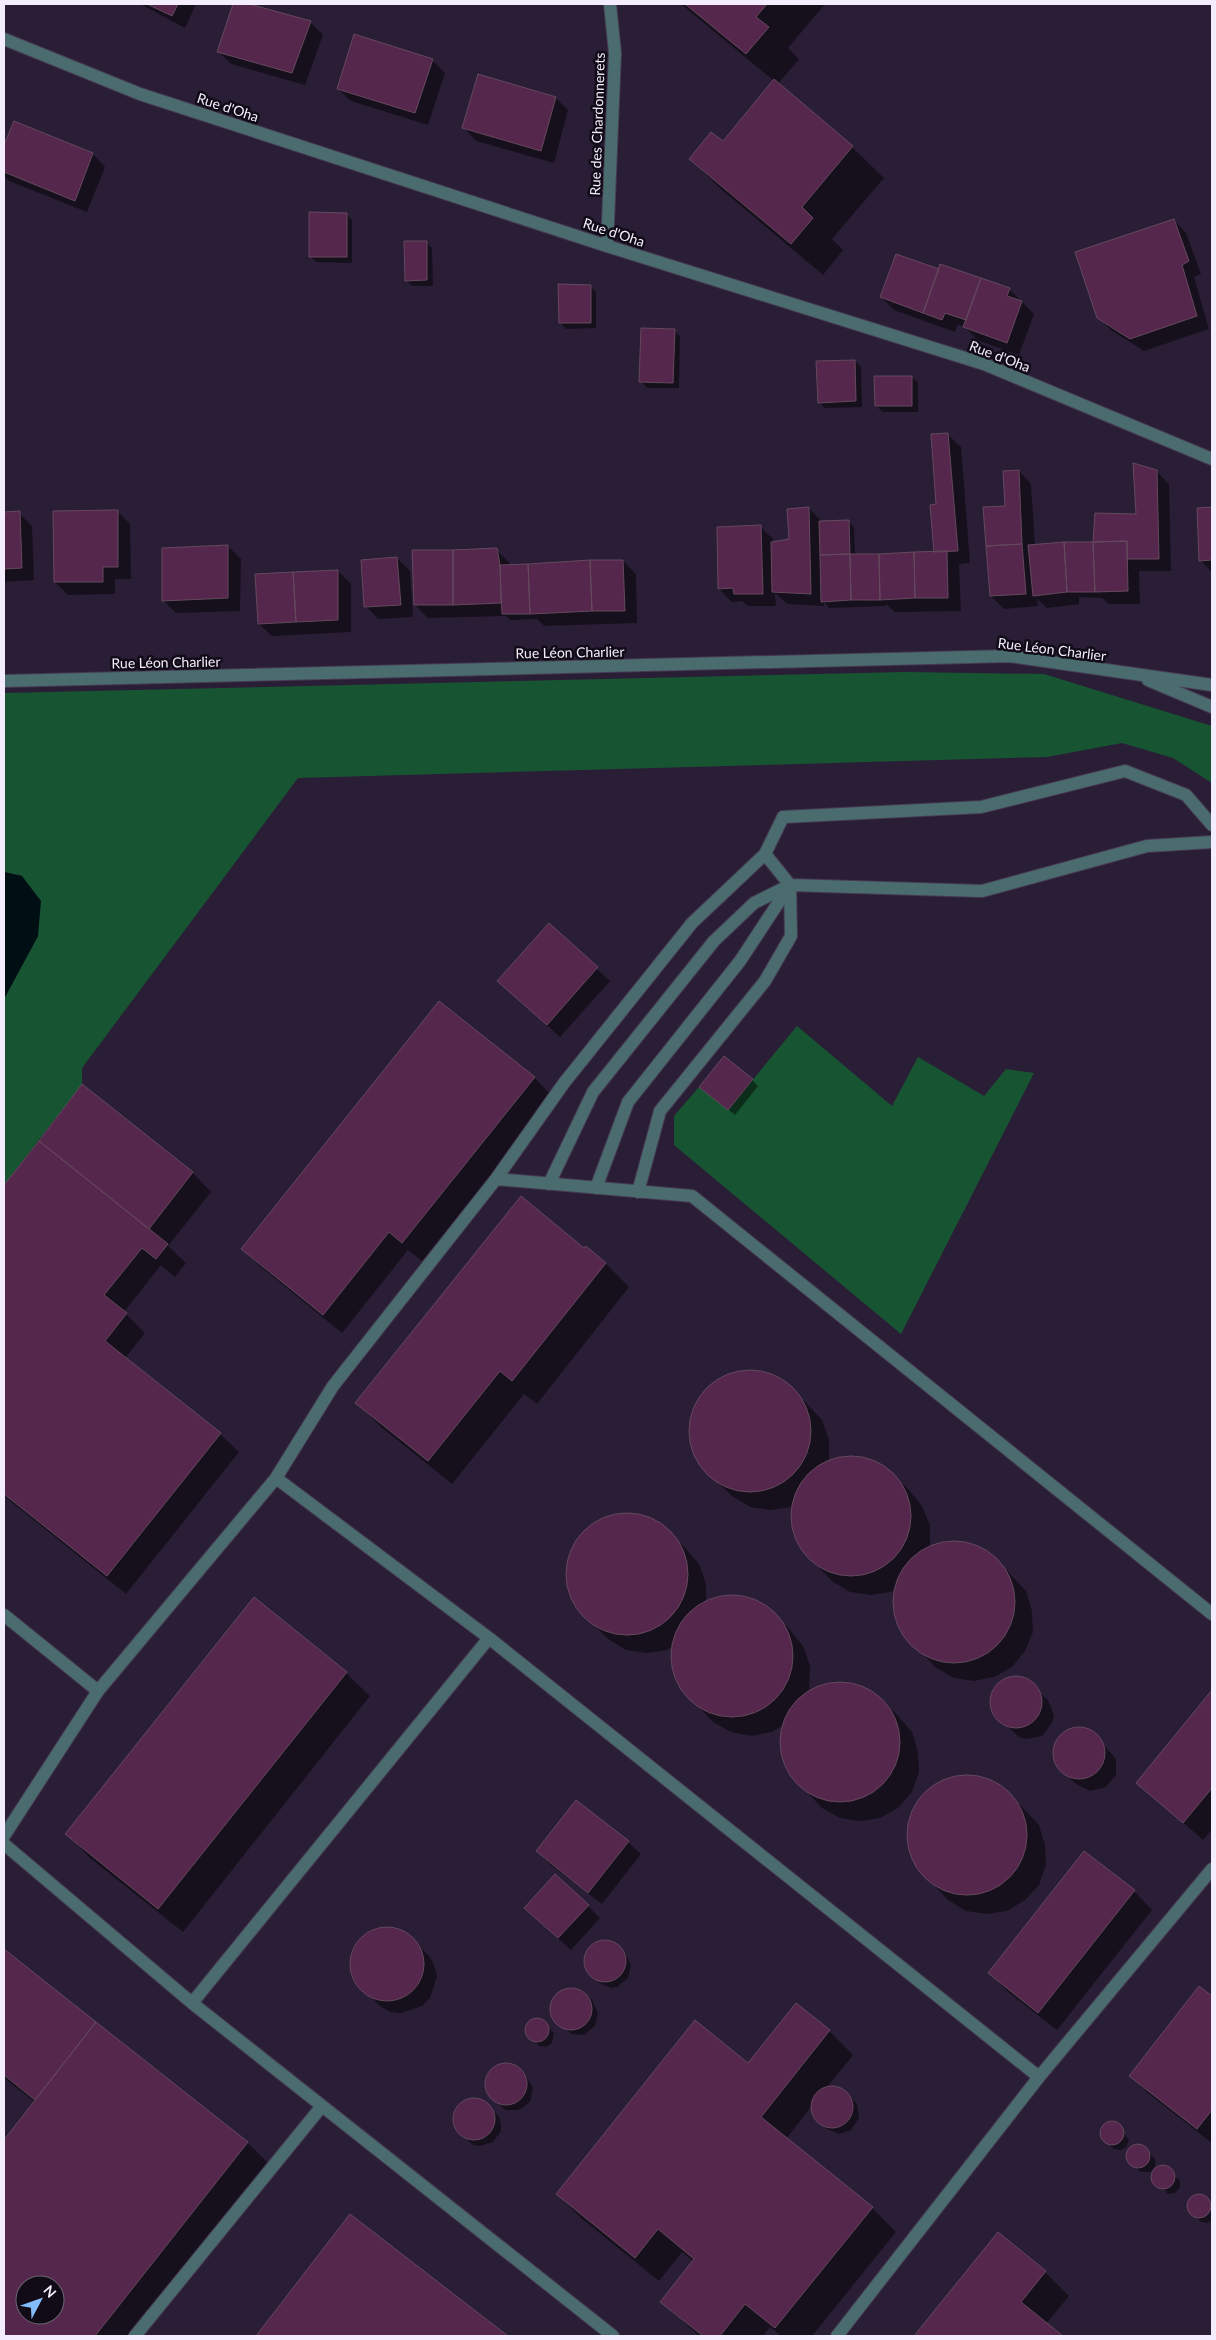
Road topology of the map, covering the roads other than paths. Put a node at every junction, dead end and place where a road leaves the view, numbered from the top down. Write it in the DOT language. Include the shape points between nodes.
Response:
graph roads {
  1 [pos="610,4"];
  2 [pos="4,39"];
  3 [pos="607,246"];
  4 [pos="1212,459"];
  5 [pos="1136,675"];
  6 [pos="4,681"];
  7 [pos="1212,685"];
  8 [pos="1212,708"];
  9 [pos="1212,825"];
  10 [pos="1212,842"];
  11 [pos="765,854"];
  12 [pos="790,886"];
  13 [pos="496,1179"];
  14 [pos="549,1184"];
  15 [pos="596,1188"];
  16 [pos="638,1192"];
  17 [pos="276,1478"];
  18 [pos="1212,1614"];
  19 [pos="4,1615"];
  20 [pos="489,1638"];
  21 [pos="98,1692"];
  22 [pos="4,1836"];
  23 [pos="4,1844"];
  24 [pos="1212,1869"];
  25 [pos="192,2003"];
  26 [pos="1039,2077"];
  27 [pos="322,2106"];
  28 [pos="135,2336"];
  29 [pos="613,2336"];
  30 [pos="837,2336"];
  1 -- 3 [label="street, Rue des Chardonnerets" via="616,53"];
  2 -- 3 [label="street, Rue d'Oha" via="140,94"];
  3 -- 4 [label="street, Rue d'Oha" via="984,364"];
  5 -- 6 [label="street, Rue Léon Charlier" via="1009,656"];
  5 -- 7 [label="street, Rue Léon Charlier"];
  5 -- 8 [label="street, Rue Léon Charlier"];
  9 -- 11 [label="street" via="1186,795 1125,771 981,807 783,817"];
  10 -- 12 [label="street" via="1147,846 982,891"];
  11 -- 12 [label="street"];
  11 -- 13 [label="street" via="692,924 564,1083"];
  12 -- 14 [label="street" via="754,903 714,941 593,1092"];
  12 -- 15 [label="street" via="740,961 628,1102"];
  12 -- 16 [label="street" via="792,936 765,981 660,1112"];
  13 -- 14 [label="street"];
  13 -- 17 [label="street" via="333,1386"];
  14 -- 15 [label="street"];
  15 -- 16 [label="street"];
  16 -- 18 [label="street" via="692,1196"];
  17 -- 20 [label="street"];
  17 -- 21 [label="street"];
  19 -- 21 [label="street"];
  20 -- 25 [label="street"];
  20 -- 26 [label="street"];
  21 -- 22 [label="street"];
  23 -- 25 [label="street"];
  24 -- 26 [label="street"];
  25 -- 27 [label="street"];
  26 -- 30 [label="street"];
  27 -- 28 [label="street"];
  27 -- 29 [label="street"];
}
